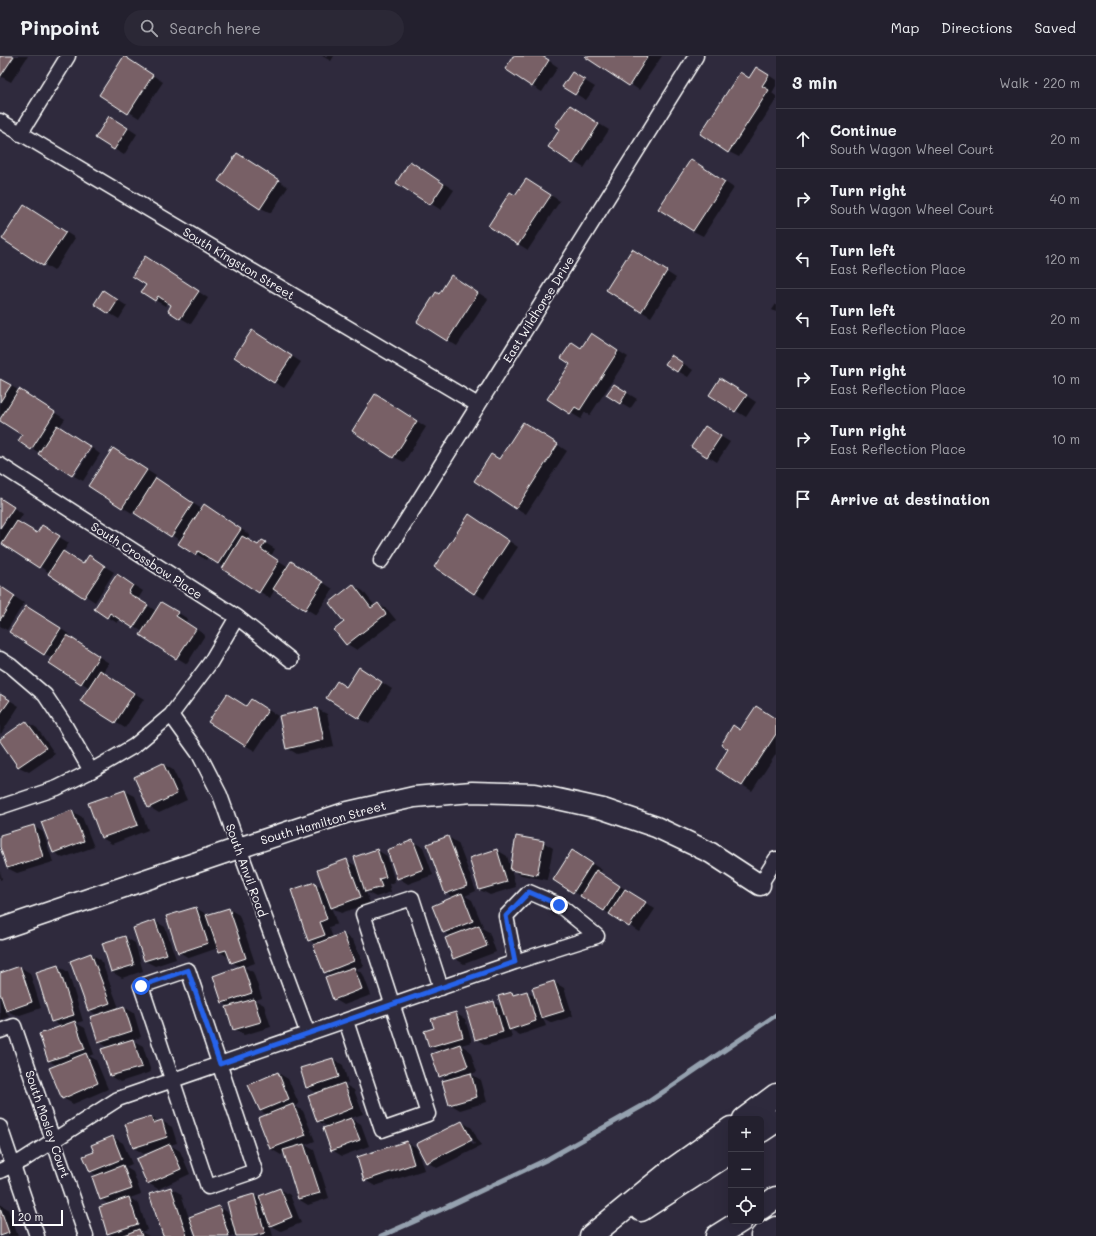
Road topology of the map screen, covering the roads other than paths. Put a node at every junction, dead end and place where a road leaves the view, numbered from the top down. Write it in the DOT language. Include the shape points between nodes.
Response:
graph roads {
  1 [pos="68,56"];
  2 [pos="696,56"];
  3 [pos="0,121"];
  4 [pos="20,134"];
  5 [pos="478,405"];
  6 [pos="0,465"];
  7 [pos="382,561"];
  8 [pos="237,617"];
  9 [pos="0,659"];
  10 [pos="291,660"];
  11 [pos="171,715"];
  12 [pos="91,771"];
  13 [pos="0,807"];
  14 [pos="239,848"];
  15 [pos="776,859"];
  16 [pos="760,885"];
  17 [pos="0,929"];
  18 [pos="515,962"];
  19 [pos="441,988"];
  20 [pos="392,1005"];
  21 [pos="346,1020"];
  22 [pos="0,1031"];
  23 [pos="308,1034"];
  24 [pos="220,1064"];
  25 [pos="173,1080"];
  26 [pos="776,1095"];
  27 [pos="748,1116"];
  28 [pos="776,1121"];
  29 [pos="0,1127"];
  30 [pos="728,1130"];
  31 [pos="764,1130"];
  32 [pos="54,1141"];
  33 [pos="728,1154"];
  34 [pos="13,1165"];
  35 [pos="0,1171"];
  36 [pos="776,1198"];
  37 [pos="764,1206"];
  38 [pos="735,1224"];
  39 [pos="776,1228"];
  40 [pos="37,1236"];
  41 [pos="86,1236"];
  42 [pos="591,1236"];
  43 [pos="598,1236"];
  44 [pos="717,1236"];
  45 [pos="762,1236"];
  1 -- 4 [label="street"];
  2 -- 5 [label="street, East Wildhorse Drive"];
  3 -- 4 [label="street, South Kingston Street"];
  4 -- 5 [label="street, South Kingston Street"];
  5 -- 7 [label="street, East Wildhorse Drive"];
  6 -- 8 [label="street, South Crossbow Place"];
  8 -- 10 [label="street, South Crossbow Place"];
  8 -- 11 [label="street" via="210,662"];
  9 -- 12 [label="street" via="45,695"];
  11 -- 12 [label="street" via="134,746"];
  11 -- 14 [label="street, South Anvil Road" via="199,754 220,795"];
  12 -- 13 [label="street" via="57,788"];
  14 -- 16 [label="street, South Hamilton Street" via="348,812 414,797 472,792 535,794 603,809 656,827 711,853"];
  14 -- 17 [label="street, South Hamilton Street"];
  14 -- 23 [label="street, South Anvil Road"];
  15 -- 16 [label="street"];
  18 -- 18 [label="street" via="567,946 597,936 559,905 529,892 506,916"];
  18 -- 19 [label="street"];
  19 -- 20 [label="street"];
  19 -- 20 [label="street" via="412,898 362,914"];
  20 -- 21 [label="street"];
  20 -- 21 [label="street" via="428,1114 382,1130"];
  21 -- 23 [label="street"];
  22 -- 32 [label="street, South Mosley Court" via="14,1026"];
  23 -- 24 [label="street"];
  24 -- 25 [label="street"];
  24 -- 25 [label="street" via="188,970 141,986"];
  24 -- 25 [label="street" via="255,1171 208,1187"];
  25 -- 32 [label="street" via="118,1099"];
  26 -- 27 [label="highway"];
  28 -- 31 [label="highway"];
  29 -- 34 [label="street"];
  30 -- 42 [label="highway" via="673,1169"];
  32 -- 34 [label="street"];
  32 -- 41 [label="street, South Mosley Court"];
  33 -- 43 [label="highway"];
  34 -- 35 [label="street"];
  34 -- 40 [label="street"];
  36 -- 37 [label="highway"];
  38 -- 44 [label="highway"];
  39 -- 45 [label="highway"];
}
